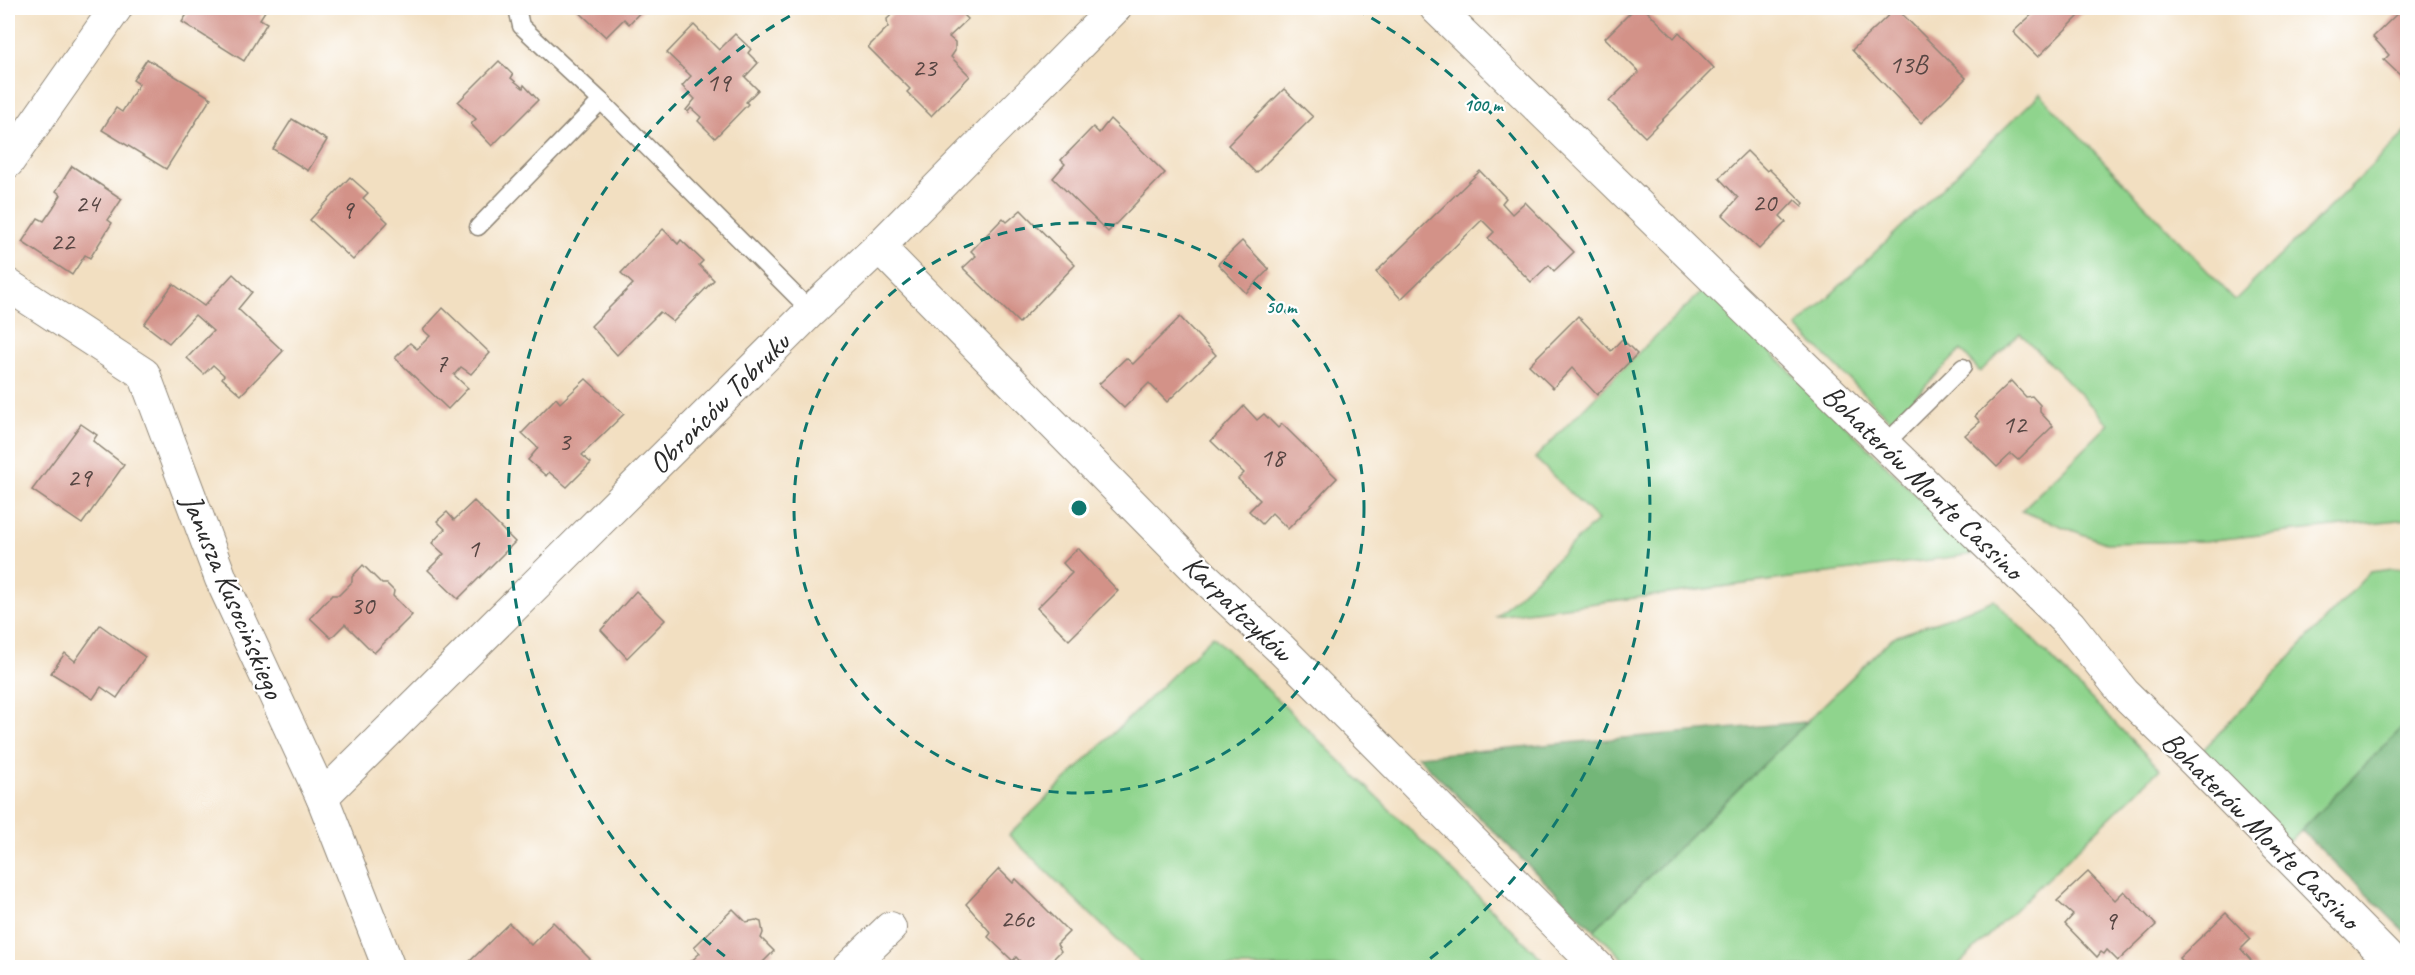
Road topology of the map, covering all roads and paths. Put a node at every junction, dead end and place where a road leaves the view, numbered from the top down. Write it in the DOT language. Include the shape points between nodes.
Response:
graph roads {
  1 [pos="116,8"];
  2 [pos="517,8"];
  3 [pos="1115,8"];
  4 [pos="1436,8"];
  5 [pos="601,101"];
  6 [pos="8,162"];
  7 [pos="478,228"];
  8 [pos="879,247"];
  9 [pos="8,285"];
  10 [pos="811,311"];
  11 [pos="1963,367"];
  12 [pos="1885,444"];
  13 [pos="322,797"];
  14 [pos="890,928"];
  15 [pos="389,968"];
  16 [pos="848,968"];
  17 [pos="1599,968"];
  18 [pos="2398,968"];
  1 -- 6 [label="street"];
  2 -- 5 [label="lane" via="521,26"];
  3 -- 8 [label="street, Obrońców Tobruku"];
  4 -- 12 [label="street, Bohaterów Monte Cassino"];
  5 -- 7 [label="lane"];
  5 -- 10 [label="lane"];
  8 -- 10 [label="street, Obrońców Tobruku"];
  8 -- 17 [label="street, Karpatczyków" via="1202,575"];
  9 -- 13 [label="street, Janusza Kusocińskiego" via="144,374 221,579"];
  10 -- 13 [label="street, Obrońców Tobruku"];
  11 -- 12 [label="lane"];
  12 -- 18 [label="street, Bohaterów Monte Cassino" via="2070,626 2124,693"];
  13 -- 15 [label="street, Janusza Kusocińskiego"];
  14 -- 16 [label="street"];
}
